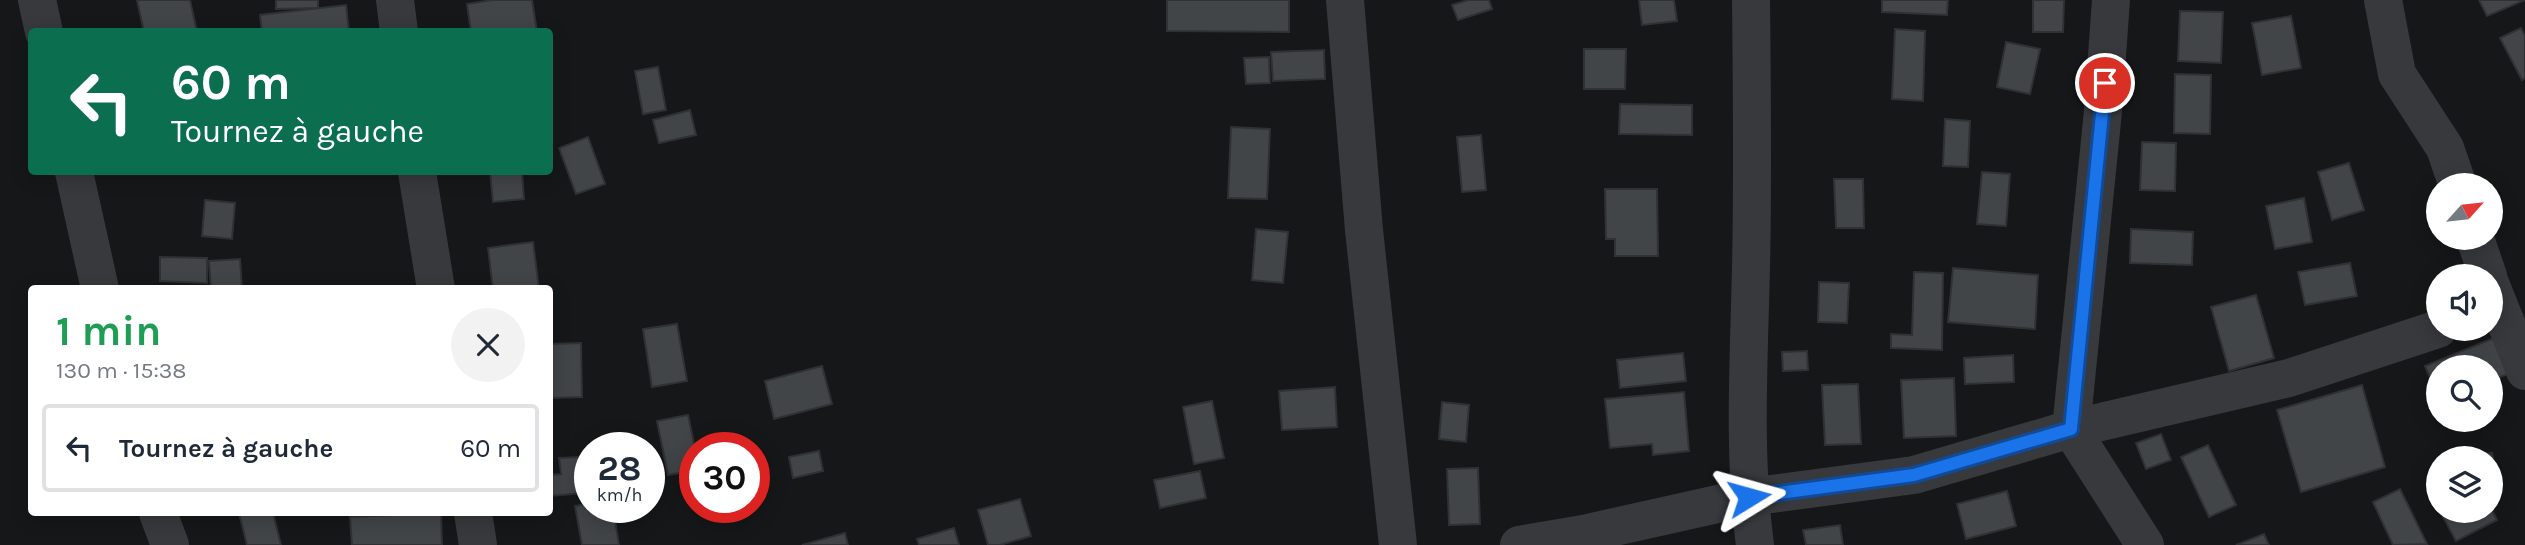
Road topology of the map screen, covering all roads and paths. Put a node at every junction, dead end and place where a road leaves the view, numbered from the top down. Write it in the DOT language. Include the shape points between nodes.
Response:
graph roads {
  1 [pos="37,0"];
  2 [pos="395,0"];
  3 [pos="1345,0"];
  4 [pos="1751,0"];
  5 [pos="2111,0"];
  6 [pos="2383,0"];
  7 [pos="43,28"];
  8 [pos="398,28"];
  9 [pos="2454,173"];
  10 [pos="75,175"];
  11 [pos="417,175"];
  12 [pos="99,285"];
  13 [pos="435,285"];
  14 [pos="2503,308"];
  15 [pos="2426,333"];
  16 [pos="2525,371"];
  17 [pos="2071,429"];
  18 [pos="1749,497"];
  19 [pos="159,516"];
  20 [pos="473,516"];
  21 [pos="170,545"];
  22 [pos="478,545"];
  23 [pos="1398,545"];
  24 [pos="1519,545"];
  25 [pos="1755,545"];
  26 [pos="2145,545"];
  1 -- 7 [label="street"];
  2 -- 8 [label="street"];
  3 -- 23 [label="street"];
  4 -- 18 [label="street"];
  5 -- 17 [label="street"];
  6 -- 9 [label="street" via="2398,74 2445,148"];
  10 -- 12 [label="street"];
  11 -- 13 [label="street"];
  14 -- 16 [label="street"];
  15 -- 17 [label="street" via="2288,377"];
  17 -- 18 [label="street" via="1914,475"];
  17 -- 26 [label="street"];
  18 -- 24 [label="street"];
  18 -- 25 [label="street"];
  19 -- 21 [label="street"];
  20 -- 22 [label="street"];
}
